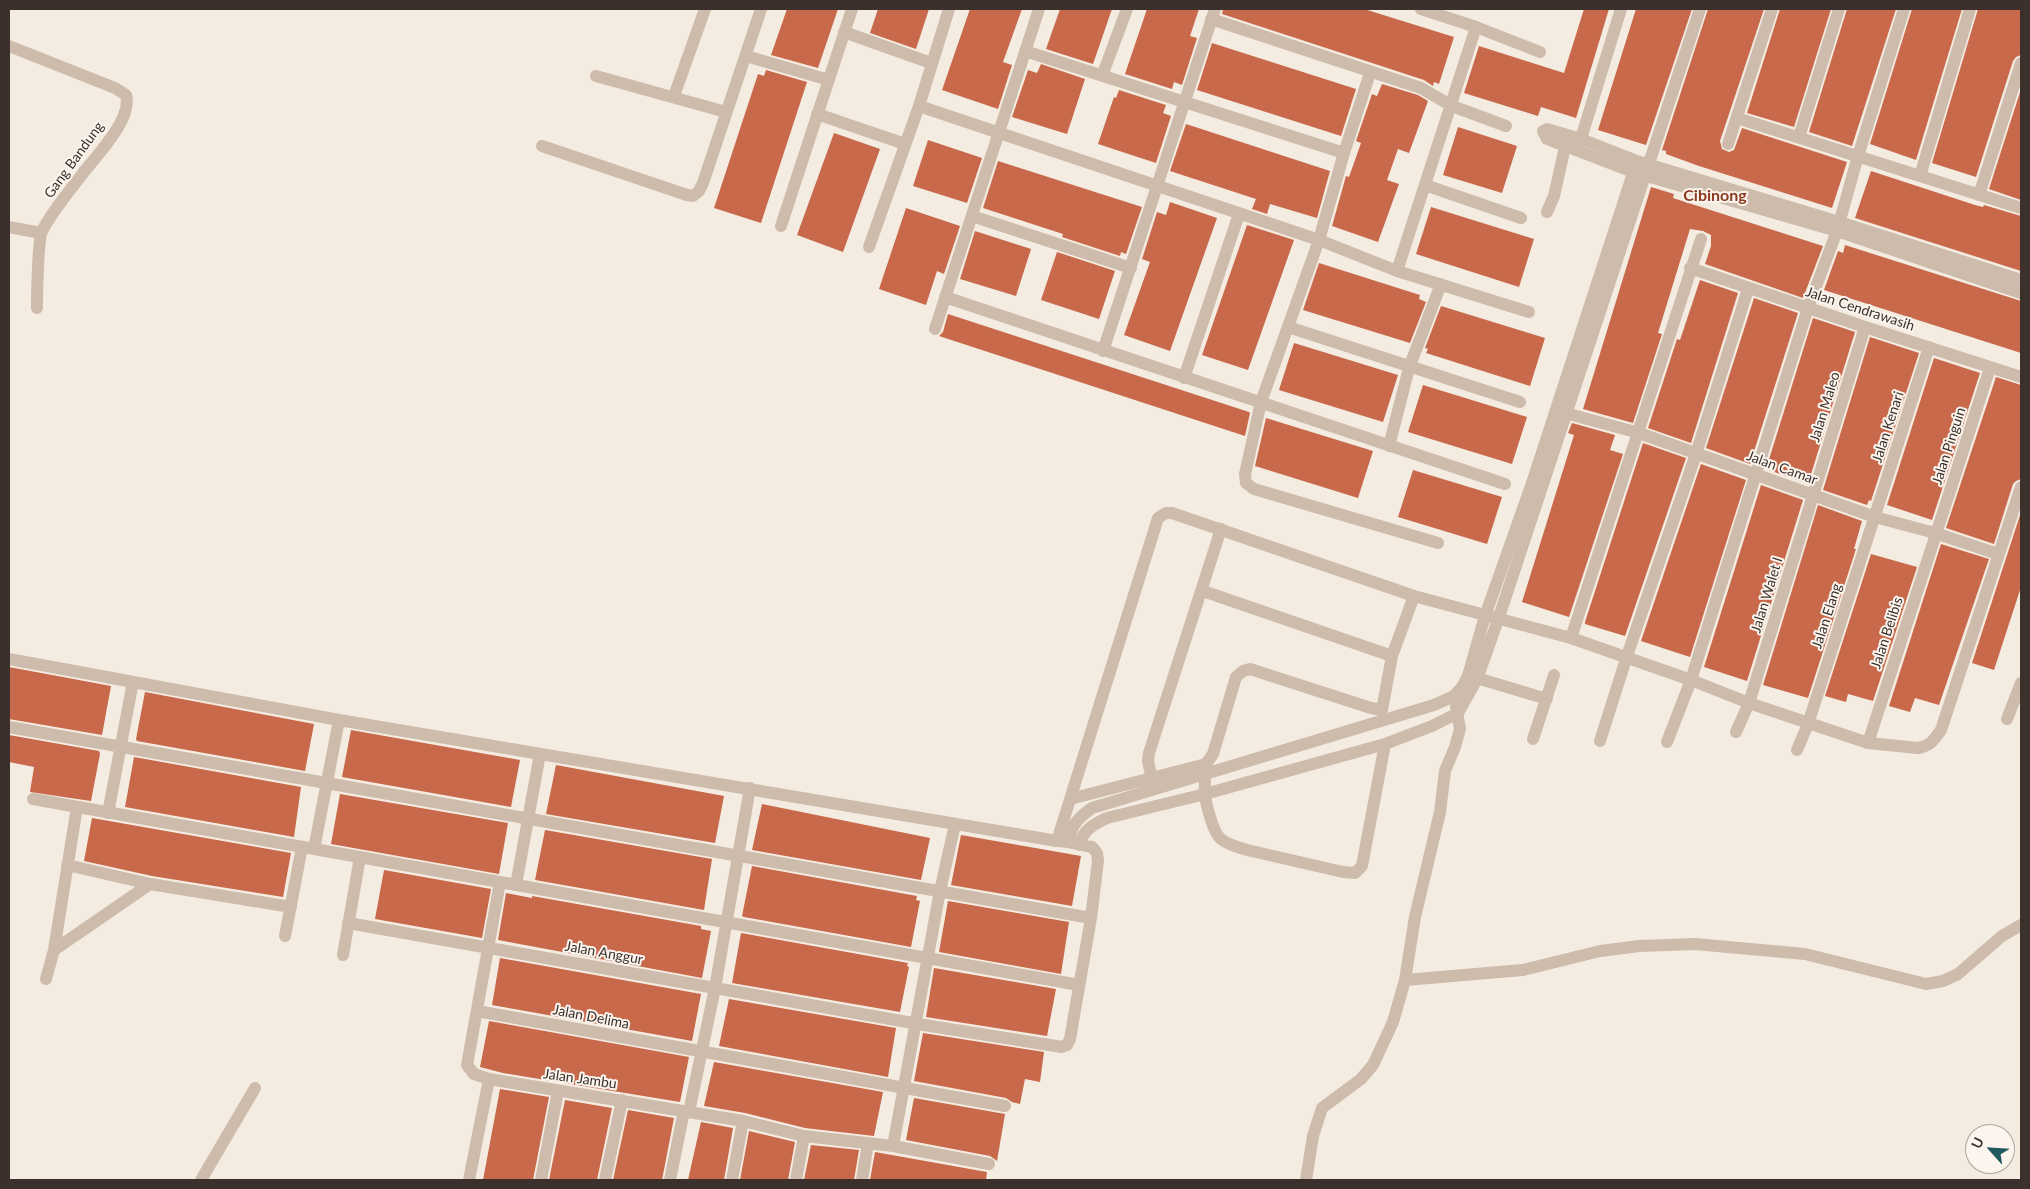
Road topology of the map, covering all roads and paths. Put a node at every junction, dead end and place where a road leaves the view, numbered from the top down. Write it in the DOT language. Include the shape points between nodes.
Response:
graph roads {
  1 [pos="704,9"];
  2 [pos="761,9"];
  3 [pos="852,9"];
  4 [pos="948,9"];
  5 [pos="1039,9"];
  6 [pos="1127,9"];
  7 [pos="1421,9"];
  8 [pos="1621,9"];
  9 [pos="1700,9"];
  10 [pos="1772,9"];
  11 [pos="1839,9"];
  12 [pos="1904,9"];
  13 [pos="1970,9"];
  14 [pos="1213,14"];
  15 [pos="1476,27"];
  16 [pos="844,32"];
  17 [pos="9,46"];
  18 [pos="1025,51"];
  19 [pos="1540,52"];
  20 [pos="746,56"];
  21 [pos="932,63"];
  22 [pos="2021,63"];
  23 [pos="1370,73"];
  24 [pos="596,76"];
  25 [pos="1102,76"];
  26 [pos="828,80"];
  27 [pos="674,96"];
  28 [pos="1184,102"];
  29 [pos="918,106"];
  30 [pos="1452,106"];
  31 [pos="726,112"];
  32 [pos="818,114"];
  33 [pos="1737,118"];
  34 [pos="1506,126"];
  35 [pos="1000,133"];
  36 [pos="1798,137"];
  37 [pos="1581,139"];
  38 [pos="905,144"];
  39 [pos="1728,144"];
  40 [pos="542,146"];
  41 [pos="1565,147"];
  42 [pos="1577,152"];
  43 [pos="1344,153"];
  44 [pos="1858,156"];
  45 [pos="1641,168"];
  46 [pos="1920,176"];
  47 [pos="1157,185"];
  48 [pos="1425,185"];
  49 [pos="1979,195"];
  50 [pos="2021,208"];
  51 [pos="1546,212"];
  52 [pos="1239,214"];
  53 [pos="972,216"];
  54 [pos="1521,218"];
  55 [pos="781,226"];
  56 [pos="9,227"];
  57 [pos="1838,227"];
  58 [pos="41,233"];
  59 [pos="1701,239"];
  60 [pos="1319,240"];
  61 [pos="869,247"];
  62 [pos="1131,268"];
  63 [pos="1690,268"];
  64 [pos="1398,271"];
  65 [pos="2021,280"];
  66 [pos="1441,284"];
  67 [pos="1748,289"];
  68 [pos="2021,293"];
  69 [pos="945,297"];
  70 [pos="36,308"];
  71 [pos="1808,308"];
  72 [pos="1529,312"];
  73 [pos="1288,327"];
  74 [pos="1865,327"];
  75 [pos="935,329"];
  76 [pos="1929,347"];
  77 [pos="1103,351"];
  78 [pos="1410,368"];
  79 [pos="1990,368"];
  80 [pos="2021,377"];
  81 [pos="1184,378"];
  82 [pos="1261,402"];
  83 [pos="1520,402"];
  84 [pos="1561,412"];
  85 [pos="1639,433"];
  86 [pos="1389,446"];
  87 [pos="1696,454"];
  88 [pos="1757,474"];
  89 [pos="1505,484"];
  90 [pos="2021,487"];
  91 [pos="1814,496"];
  92 [pos="1875,517"];
  93 [pos="1222,529"];
  94 [pos="1935,533"];
  95 [pos="1438,543"];
  96 [pos="1998,554"];
  97 [pos="1203,591"];
  98 [pos="1414,596"];
  99 [pos="1485,616"];
  100 [pos="1498,620"];
  101 [pos="1571,638"];
  102 [pos="1392,656"];
  103 [pos="9,659"];
  104 [pos="1626,659"];
  105 [pos="1554,674"];
  106 [pos="1472,677"];
  107 [pos="1690,680"];
  108 [pos="133,682"];
  109 [pos="2021,683"];
  110 [pos="1454,696"];
  111 [pos="1547,699"];
  112 [pos="1749,703"];
  113 [pos="1458,713"];
  114 [pos="1383,715"];
  115 [pos="2007,719"];
  116 [pos="339,720"];
  117 [pos="1808,724"];
  118 [pos="9,727"];
  119 [pos="1736,732"];
  120 [pos="1533,739"];
  121 [pos="1600,742"];
  122 [pos="1667,742"];
  123 [pos="1868,743"];
  124 [pos="1385,744"];
  125 [pos="120,747"];
  126 [pos="1797,750"];
  127 [pos="540,754"];
  128 [pos="1203,769"];
  129 [pos="1152,779"];
  130 [pos="327,783"];
  131 [pos="750,788"];
  132 [pos="1205,794"];
  133 [pos="33,799"];
  134 [pos="1070,799"];
  135 [pos="77,807"];
  136 [pos="108,813"];
  137 [pos="527,819"];
  138 [pos="955,824"];
  139 [pos="1068,842"];
  140 [pos="308,848"];
  141 [pos="738,856"];
  142 [pos="360,857"];
  143 [pos="66,865"];
  144 [pos="500,882"];
  145 [pos="150,884"];
  146 [pos="516,885"];
  147 [pos="940,891"];
  148 [pos="291,907"];
  149 [pos="1091,918"];
  150 [pos="726,922"];
  151 [pos="348,923"];
  152 [pos="2021,925"];
  153 [pos="285,936"];
  154 [pos="488,948"];
  155 [pos="54,950"];
  156 [pos="343,955"];
  157 [pos="928,958"];
  158 [pos="46,979"];
  159 [pos="1405,980"];
  160 [pos="1079,985"];
  161 [pos="715,988"];
  162 [pos="477,1011"];
  163 [pos="916,1023"];
  164 [pos="700,1051"];
  165 [pos="489,1079"];
  166 [pos="255,1088"];
  167 [pos="904,1088"];
  168 [pos="558,1092"];
  169 [pos="622,1100"];
  170 [pos="1005,1106"];
  171 [pos="686,1111"];
  172 [pos="743,1121"];
  173 [pos="804,1136"];
  174 [pos="868,1143"];
  175 [pos="893,1146"];
  176 [pos="989,1164"];
  177 [pos="201,1180"];
  178 [pos="469,1180"];
  179 [pos="541,1180"];
  180 [pos="605,1180"];
  181 [pos="670,1180"];
  182 [pos="732,1180"];
  183 [pos="796,1180"];
  184 [pos="862,1180"];
  185 [pos="1306,1180"];
  1 -- 27 [label="street"];
  2 -- 20 [label="street"];
  3 -- 16 [label="street"];
  4 -- 21 [label="street"];
  5 -- 18 [label="street"];
  6 -- 25 [label="street"];
  7 -- 15 [label="street"];
  8 -- 37 [label="street"];
  9 -- 45 [label="street"];
  10 -- 33 [label="street"];
  11 -- 36 [label="street"];
  12 -- 44 [label="street"];
  13 -- 46 [label="street"];
  14 -- 23 [label="street"];
  14 -- 28 [label="street"];
  15 -- 19 [label="street"];
  15 -- 30 [label="street"];
  16 -- 21 [label="street"];
  16 -- 26 [label="street"];
  17 -- 58 [label="street, Gang Bandung" via="126,95 124,113 108,142"];
  18 -- 25 [label="street"];
  18 -- 35 [label="street"];
  20 -- 26 [label="street"];
  20 -- 31 [label="street"];
  21 -- 29 [label="street"];
  22 -- 49 [label="street"];
  23 -- 30 [label="street" via="1421,88"];
  23 -- 43 [label="street"];
  24 -- 27 [label="street"];
  25 -- 28 [label="street"];
  26 -- 32 [label="street"];
  27 -- 31 [label="street"];
  28 -- 43 [label="street"];
  28 -- 47 [label="street"];
  29 -- 35 [label="street"];
  29 -- 38 [label="street"];
  30 -- 34 [label="street"];
  30 -- 48 [label="street"];
  31 -- 40 [label="street" via="703,183 693,196"];
  32 -- 38 [label="street"];
  32 -- 55 [label="street"];
  33 -- 36 [label="street"];
  33 -- 39 [label="street"];
  35 -- 47 [label="street"];
  35 -- 53 [label="street"];
  36 -- 44 [label="street"];
  37 -- 41 [label="street" via="1547,129 1543,131 1547,139"];
  37 -- 42 [label="street"];
  37 -- 45 [label="street"];
  38 -- 61 [label="street"];
  41 -- 42 [label="street"];
  41 -- 51 [label="street" via="1554,196"];
  42 -- 45 [label="street"];
  43 -- 60 [label="street"];
  44 -- 46 [label="street"];
  44 -- 57 [label="street"];
  45 -- 57 [label="street"];
  45 -- 84 [label="street"];
  46 -- 49 [label="street"];
  47 -- 52 [label="street"];
  47 -- 62 [label="street"];
  48 -- 54 [label="street"];
  48 -- 64 [label="street"];
  49 -- 50 [label="street"];
  52 -- 60 [label="street"];
  52 -- 81 [label="street"];
  53 -- 62 [label="street"];
  53 -- 69 [label="street"];
  56 -- 58 [label="street"];
  57 -- 65 [label="street"];
  57 -- 68 [label="street"];
  57 -- 71 [label="street"];
  58 -- 70 [label="street, Gang Bandung"];
  59 -- 63 [label="street"];
  60 -- 64 [label="street"];
  60 -- 73 [label="street"];
  62 -- 77 [label="street"];
  63 -- 67 [label="street, Jalan Cendrawasih"];
  63 -- 85 [label="street"];
  64 -- 66 [label="street"];
  66 -- 72 [label="street"];
  66 -- 78 [label="street"];
  67 -- 71 [label="street, Jalan Cendrawasih"];
  67 -- 87 [label="street"];
  69 -- 75 [label="street"];
  69 -- 77 [label="street"];
  71 -- 74 [label="street, Jalan Cendrawasih"];
  71 -- 88 [label="street"];
  73 -- 78 [label="street"];
  73 -- 82 [label="street"];
  74 -- 76 [label="street, Jalan Cendrawasih"];
  74 -- 91 [label="street, Jalan Maleo"];
  76 -- 79 [label="street, Jalan Cendrawasih"];
  76 -- 92 [label="street, Jalan Kenari"];
  77 -- 81 [label="street"];
  78 -- 83 [label="street"];
  78 -- 86 [label="street"];
  79 -- 80 [label="street, Jalan Cendrawasih"];
  79 -- 94 [label="street, Jalan Pinguin"];
  81 -- 82 [label="street"];
  82 -- 86 [label="street"];
  82 -- 95 [label="street" via="1245,474 1246,483 1254,489"];
  84 -- 85 [label="street, Jalan Camar"];
  84 -- 99 [label="street"];
  84 -- 100 [label="street"];
  85 -- 87 [label="street, Jalan Camar"];
  85 -- 101 [label="street"];
  86 -- 89 [label="street"];
  87 -- 88 [label="street, Jalan Camar"];
  87 -- 104 [label="street"];
  88 -- 91 [label="street, Jalan Camar"];
  88 -- 107 [label="street"];
  90 -- 96 [label="street"];
  91 -- 92 [label="street, Jalan Camar"];
  91 -- 112 [label="street, Jalan Walet I"];
  92 -- 94 [label="street, Jalan Camar"];
  92 -- 117 [label="street, Jalan Elang"];
  93 -- 97 [label="street"];
  93 -- 98 [label="street"];
  93 -- 134 [label="street" via="1172,513 1158,518"];
  94 -- 96 [label="street, Jalan Camar"];
  94 -- 123 [label="street, Jalan Belibis"];
  96 -- 123 [label="street" via="1941,730 1933,742 1918,748"];
  97 -- 102 [label="street"];
  97 -- 129 [label="street" via="1149,753"];
  98 -- 99 [label="street"];
  98 -- 102 [label="street"];
  99 -- 100 [label="street"];
  99 -- 106 [label="street"];
  100 -- 101 [label="street"];
  100 -- 106 [label="street"];
  101 -- 104 [label="street"];
  102 -- 114 [label="street"];
  103 -- 108 [label="street"];
  104 -- 107 [label="street"];
  104 -- 121 [label="street"];
  105 -- 111 [label="street"];
  106 -- 110 [label="street"];
  106 -- 111 [label="street"];
  106 -- 113 [label="street"];
  107 -- 112 [label="street"];
  107 -- 122 [label="street"];
  108 -- 116 [label="street"];
  108 -- 125 [label="street"];
  109 -- 115 [label="street"];
  110 -- 113 [label="street"];
  110 -- 114 [label="street" via="1445,701"];
  111 -- 120 [label="street"];
  112 -- 117 [label="street"];
  112 -- 119 [label="street, Jalan Walet I"];
  113 -- 124 [label="street"];
  113 -- 159 [label="street" via="1460,730 1445,771 1440,812 1415,917"];
  114 -- 128 [label="street"];
  114 -- 128 [label="street" via="1371,708 1250,669 1243,671 1236,678 1211,760"];
  116 -- 127 [label="street"];
  116 -- 130 [label="street"];
  117 -- 123 [label="street"];
  117 -- 126 [label="street, Jalan Elang"];
  118 -- 125 [label="street"];
  124 -- 132 [label="street"];
  124 -- 132 [label="street" via="1362,866 1355,873 1231,845 1219,839"];
  125 -- 130 [label="street"];
  125 -- 136 [label="street"];
  127 -- 131 [label="street"];
  127 -- 137 [label="street"];
  128 -- 129 [label="street"];
  128 -- 132 [label="street"];
  128 -- 139 [label="street" via="1092,808 1075,822"];
  129 -- 134 [label="street"];
  130 -- 137 [label="street"];
  130 -- 140 [label="street"];
  131 -- 138 [label="street"];
  131 -- 141 [label="street"];
  132 -- 139 [label="street" via="1107,818"];
  133 -- 135 [label="street"];
  134 -- 139 [label="street"];
  135 -- 136 [label="street"];
  135 -- 143 [label="street"];
  136 -- 140 [label="street"];
  137 -- 141 [label="street"];
  137 -- 146 [label="street"];
  138 -- 139 [label="street"];
  138 -- 147 [label="street"];
  139 -- 149 [label="street" via="1092,847 1097,853"];
  140 -- 142 [label="street"];
  140 -- 148 [label="street"];
  141 -- 147 [label="street"];
  141 -- 150 [label="street"];
  142 -- 144 [label="street"];
  142 -- 151 [label="street"];
  143 -- 145 [label="street"];
  143 -- 155 [label="street"];
  144 -- 146 [label="street"];
  144 -- 154 [label="street"];
  145 -- 148 [label="street"];
  145 -- 155 [label="street"];
  146 -- 150 [label="street"];
  147 -- 149 [label="street"];
  147 -- 157 [label="street"];
  148 -- 153 [label="street"];
  149 -- 160 [label="street"];
  150 -- 157 [label="street"];
  150 -- 161 [label="street"];
  151 -- 154 [label="street, Jalan Anggur"];
  151 -- 156 [label="street"];
  152 -- 159 [label="street" via="2002,936 1958,974 1926,984 1805,954 1695,944 1639,946 1600,951 1523,970"];
  154 -- 161 [label="street, Jalan Anggur"];
  154 -- 162 [label="street"];
  155 -- 158 [label="street"];
  157 -- 160 [label="street"];
  157 -- 163 [label="street"];
  159 -- 185 [label="street" via="1393,1022 1373,1065 1322,1108 1313,1136"];
  160 -- 163 [label="street, Jalan Anggur" via="1070,1039 1062,1047"];
  161 -- 163 [label="street, Jalan Anggur"];
  161 -- 164 [label="street"];
  162 -- 164 [label="street, Jalan Delima"];
  162 -- 165 [label="street, Jalan Jambu" via="467,1065 474,1074"];
  163 -- 167 [label="street"];
  164 -- 167 [label="street, Jalan Delima"];
  164 -- 171 [label="street"];
  165 -- 168 [label="street, Jalan Jambu"];
  165 -- 178 [label="street"];
  166 -- 177 [label="street"];
  167 -- 170 [label="street, Jalan Delima"];
  167 -- 175 [label="street"];
  168 -- 169 [label="street, Jalan Jambu"];
  168 -- 179 [label="street"];
  169 -- 171 [label="street, Jalan Jambu"];
  169 -- 180 [label="street"];
  171 -- 172 [label="street, Jalan Jambu"];
  171 -- 181 [label="street"];
  172 -- 173 [label="street, Jalan Jambu"];
  172 -- 182 [label="street"];
  173 -- 174 [label="street, Jalan Jambu"];
  173 -- 183 [label="street"];
  174 -- 175 [label="street, Jalan Jambu"];
  174 -- 184 [label="street"];
  175 -- 176 [label="street, Jalan Jambu"];
}
